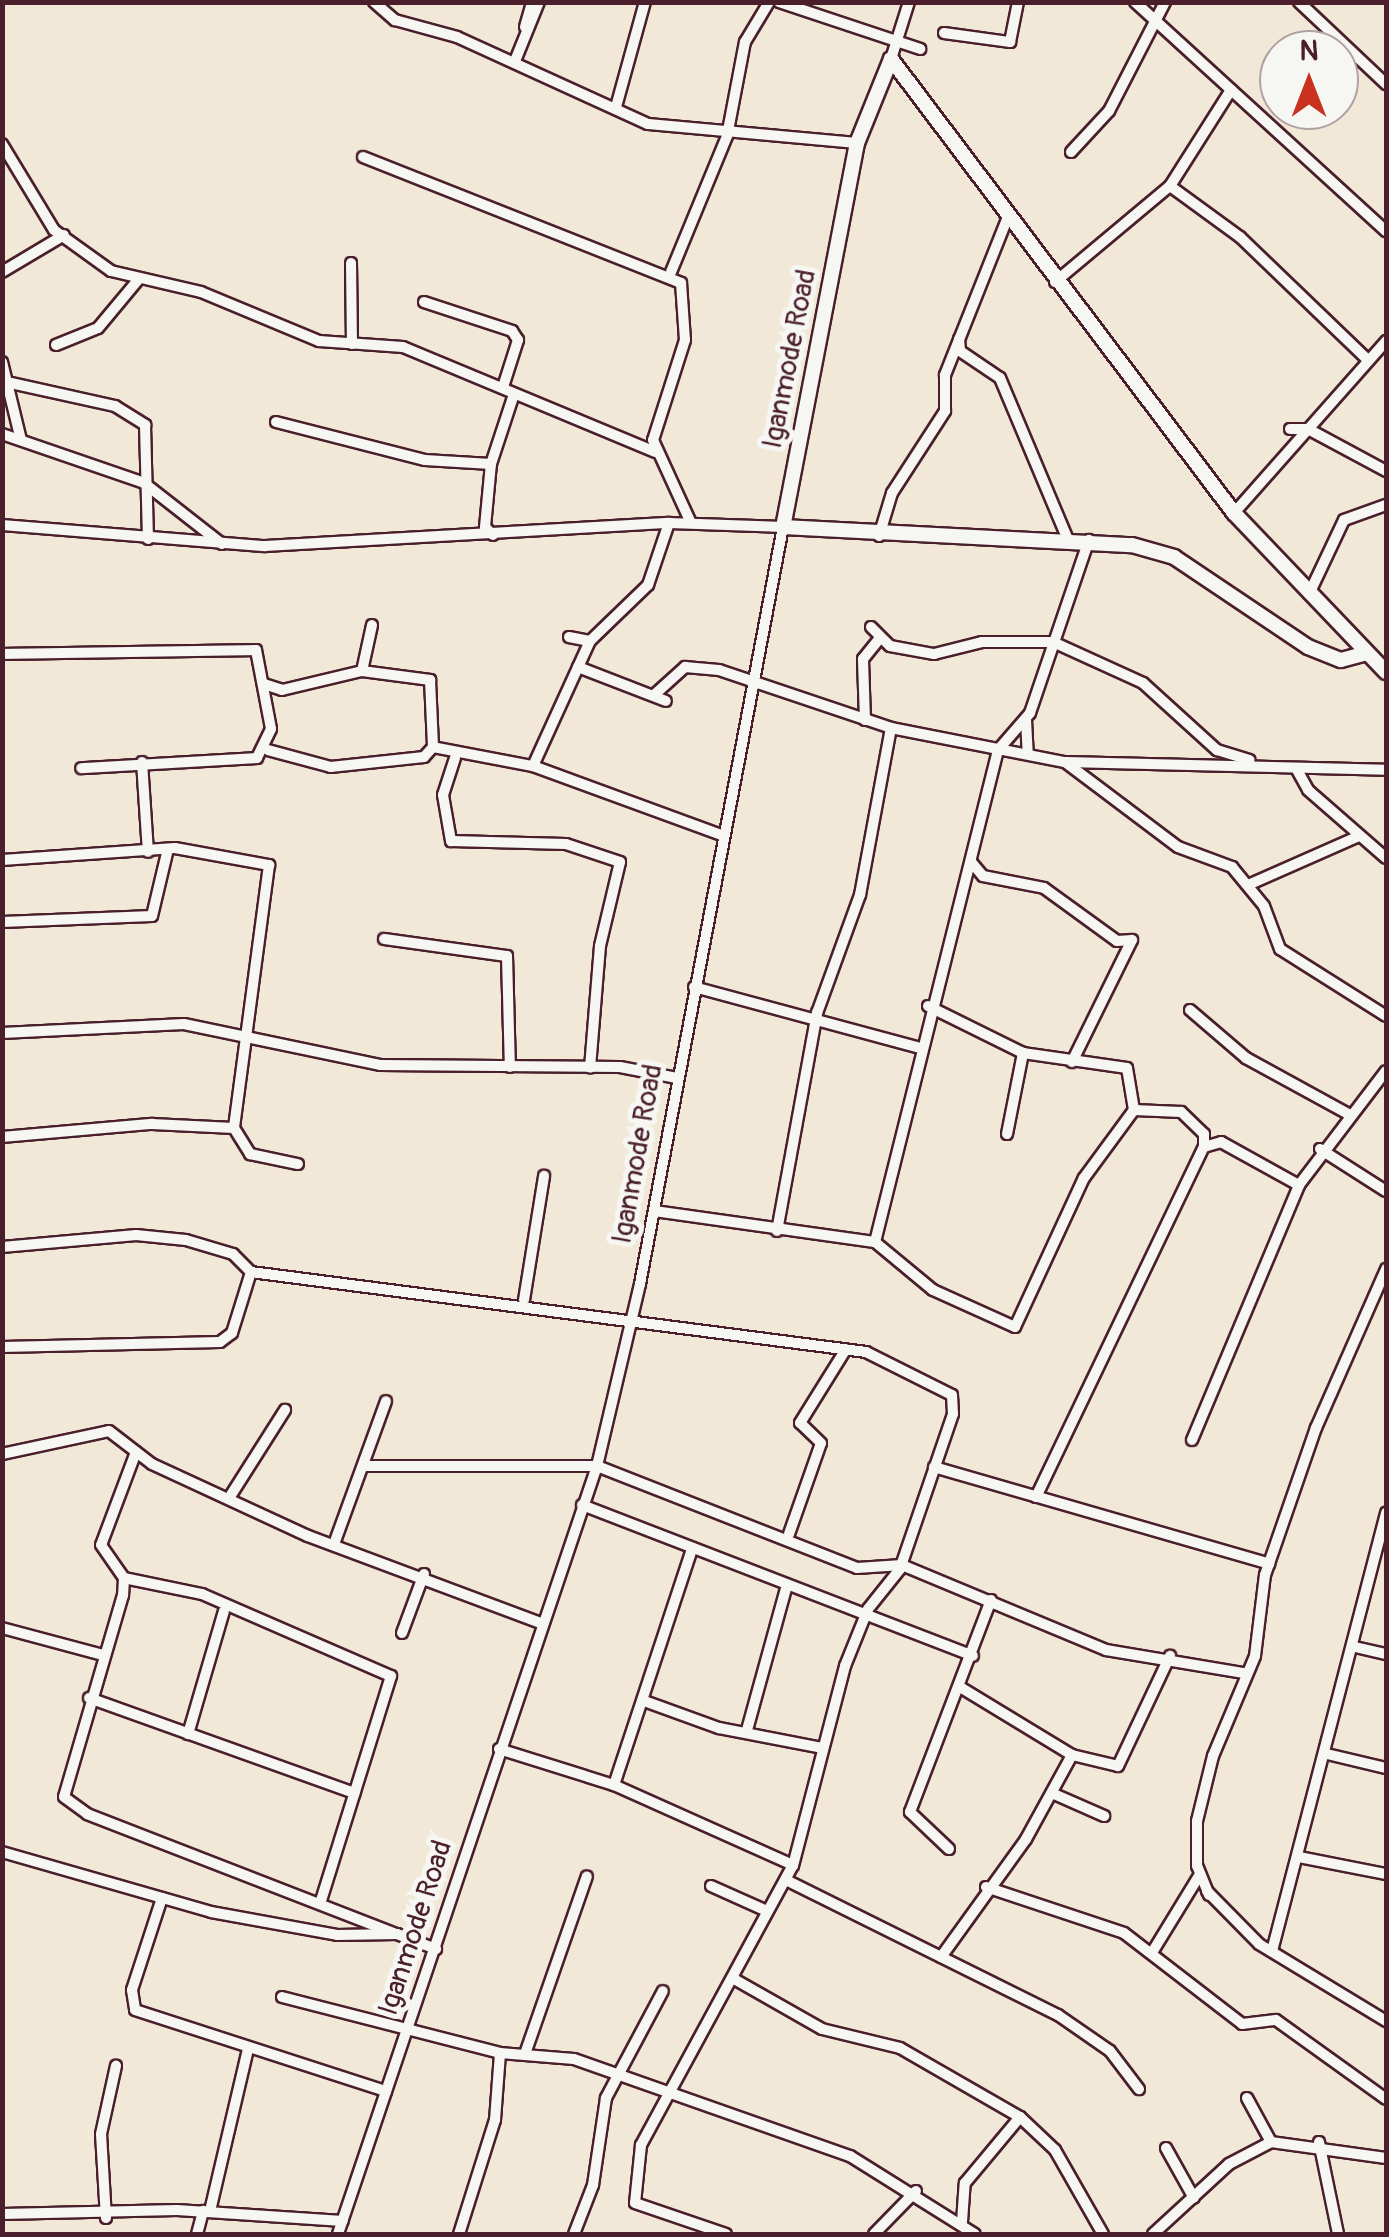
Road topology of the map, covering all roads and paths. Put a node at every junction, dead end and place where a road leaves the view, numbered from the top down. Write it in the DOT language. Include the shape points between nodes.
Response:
graph roads {
  1 [pos="374,2"];
  2 [pos="536,2"];
  3 [pos="645,2"];
  4 [pos="769,2"];
  5 [pos="778,2"];
  6 [pos="909,2"];
  7 [pos="1018,2"];
  8 [pos="1135,2"];
  9 [pos="1165,2"];
  10 [pos="1299,2"];
  11 [pos="1158,20"];
  12 [pos="944,33"];
  13 [pos="894,42"];
  14 [pos="920,50"];
  15 [pos="891,59"];
  16 [pos="515,61"];
  17 [pos="884,80"];
  18 [pos="1386,84"];
  19 [pos="906,89"];
  20 [pos="1231,90"];
  21 [pos="616,107"];
  22 [pos="726,136"];
  23 [pos="857,142"];
  24 [pos="2,144"];
  25 [pos="1071,152"];
  26 [pos="363,158"];
  27 [pos="1170,186"];
  28 [pos="1007,219"];
  29 [pos="1386,231"];
  30 [pos="64,235"];
  31 [pos="351,263"];
  32 [pos="2,272"];
  33 [pos="671,272"];
  34 [pos="138,280"];
  35 [pos="1054,283"];
  36 [pos="424,302"];
  37 [pos="959,338"];
  38 [pos="1386,341"];
  39 [pos="352,344"];
  40 [pos="56,346"];
  41 [pos="1368,360"];
  42 [pos="2,362"];
  43 [pos="11,383"];
  44 [pos="503,387"];
  45 [pos="514,394"];
  46 [pos="276,422"];
  47 [pos="1290,429"];
  48 [pos="1308,429"];
  49 [pos="2,434"];
  50 [pos="21,440"];
  51 [pos="648,442"];
  52 [pos="491,464"];
  53 [pos="1386,471"];
  54 [pos="139,481"];
  55 [pos="1383,510"];
  56 [pos="1234,513"];
  57 [pos="669,523"];
  58 [pos="691,523"];
  59 [pos="2,525"];
  60 [pos="783,526"];
  61 [pos="493,535"];
  62 [pos="880,536"];
  63 [pos="1067,537"];
  64 [pos="148,539"];
  65 [pos="1089,540"];
  66 [pos="224,546"];
  67 [pos="1309,594"];
  68 [pos="372,624"];
  69 [pos="871,627"];
  70 [pos="569,637"];
  71 [pos="880,638"];
  72 [pos="590,641"];
  73 [pos="1052,642"];
  74 [pos="2,654"];
  75 [pos="1364,654"];
  76 [pos="1386,657"];
  77 [pos="578,666"];
  78 [pos="362,672"];
  79 [pos="1386,672"];
  80 [pos="750,678"];
  81 [pos="264,684"];
  82 [pos="654,695"];
  83 [pos="666,701"];
  84 [pos="865,720"];
  85 [pos="1026,720"];
  86 [pos="891,728"];
  87 [pos="433,747"];
  88 [pos="268,750"];
  89 [pos="998,750"];
  90 [pos="1028,754"];
  91 [pos="455,758"];
  92 [pos="1250,760"];
  93 [pos="142,762"];
  94 [pos="1065,762"];
  95 [pos="533,766"];
  96 [pos="81,768"];
  97 [pos="1296,768"];
  98 [pos="1386,770"];
  99 [pos="722,836"];
  100 [pos="1356,837"];
  101 [pos="148,852"];
  102 [pos="166,853"];
  103 [pos="1386,858"];
  104 [pos="2,860"];
  105 [pos="972,863"];
  106 [pos="1248,885"];
  107 [pos="2,922"];
  108 [pos="384,939"];
  109 [pos="694,987"];
  110 [pos="928,1006"];
  111 [pos="1190,1010"];
  112 [pos="817,1013"];
  113 [pos="1386,1016"];
  114 [pos="2,1033"];
  115 [pos="247,1037"];
  116 [pos="918,1046"];
  117 [pos="1023,1054"];
  118 [pos="1072,1062"];
  119 [pos="510,1067"];
  120 [pos="590,1068"];
  121 [pos="1386,1071"];
  122 [pos="677,1078"];
  123 [pos="1134,1110"];
  124 [pos="1350,1115"];
  125 [pos="234,1128"];
  126 [pos="1007,1134"];
  127 [pos="1204,1134"];
  128 [pos="2,1137"];
  129 [pos="1221,1142"];
  130 [pos="1204,1147"];
  131 [pos="1320,1149"];
  132 [pos="298,1164"];
  133 [pos="544,1176"];
  134 [pos="1298,1185"];
  135 [pos="1386,1191"];
  136 [pos="654,1211"];
  137 [pos="777,1231"];
  138 [pos="876,1242"];
  139 [pos="2,1247"];
  140 [pos="1386,1269"];
  141 [pos="251,1272"];
  142 [pos="524,1300"];
  143 [pos="633,1316"];
  144 [pos="2,1347"];
  145 [pos="846,1349"];
  146 [pos="386,1401"];
  147 [pos="286,1410"];
  148 [pos="1192,1440"];
  149 [pos="136,1452"];
  150 [pos="2,1454"];
  151 [pos="367,1466"];
  152 [pos="597,1466"];
  153 [pos="934,1467"];
  154 [pos="231,1495"];
  155 [pos="1036,1497"];
  156 [pos="582,1505"];
  157 [pos="1386,1513"];
  158 [pos="790,1534"];
  159 [pos="334,1544"];
  160 [pos="692,1552"];
  161 [pos="1269,1564"];
  162 [pos="902,1565"];
  163 [pos="424,1574"];
  164 [pos="124,1578"];
  165 [pos="787,1585"];
  166 [pos="992,1600"];
  167 [pos="868,1608"];
  168 [pos="224,1610"];
  169 [pos="542,1623"];
  170 [pos="2,1628"];
  171 [pos="402,1633"];
  172 [pos="1355,1647"];
  173 [pos="1386,1654"];
  174 [pos="102,1655"];
  175 [pos="974,1656"];
  176 [pos="1170,1656"];
  177 [pos="1244,1673"];
  178 [pos="960,1687"];
  179 [pos="88,1698"];
  180 [pos="647,1702"];
  181 [pos="747,1730"];
  182 [pos="188,1734"];
  183 [pos="823,1748"];
  184 [pos="499,1749"];
  185 [pos="1327,1754"];
  186 [pos="1072,1756"];
  187 [pos="1386,1768"];
  188 [pos="614,1785"];
  189 [pos="354,1793"];
  190 [pos="1054,1794"];
  191 [pos="1104,1816"];
  192 [pos="949,1848"];
  193 [pos="2,1852"];
  194 [pos="1299,1856"];
  195 [pos="794,1865"];
  196 [pos="1386,1874"];
  197 [pos="586,1876"];
  198 [pos="1200,1876"];
  199 [pos="786,1880"];
  200 [pos="711,1886"];
  201 [pos="986,1888"];
  202 [pos="1210,1895"];
  203 [pos="162,1898"];
  204 [pos="321,1900"];
  205 [pos="1188,1906"];
  206 [pos="767,1911"];
  207 [pos="397,1934"];
  208 [pos="436,1949"];
  209 [pos="1153,1950"];
  210 [pos="1272,1951"];
  211 [pos="942,1957"];
  212 [pos="734,1979"];
  213 [pos="663,1990"];
  214 [pos="282,1997"];
  215 [pos="1386,2021"];
  216 [pos="411,2027"];
  217 [pos="248,2049"];
  218 [pos="500,2053"];
  219 [pos="525,2054"];
  220 [pos="116,2066"];
  221 [pos="615,2076"];
  222 [pos="1139,2089"];
  223 [pos="386,2090"];
  224 [pos="668,2094"];
  225 [pos="1246,2098"];
  226 [pos="1386,2099"];
  227 [pos="1020,2118"];
  228 [pos="1272,2142"];
  229 [pos="1319,2142"];
  230 [pos="1166,2148"];
  231 [pos="1386,2158"];
  232 [pos="916,2191"];
  233 [pos="1194,2198"];
  234 [pos="207,2211"];
  235 [pos="2,2214"];
  236 [pos="106,2218"];
  237 [pos="343,2221"];
  238 [pos="962,2222"];
  239 [pos="197,2234"];
  240 [pos="338,2234"];
  241 [pos="459,2234"];
  242 [pos="574,2234"];
  243 [pos="726,2234"];
  244 [pos="874,2234"];
  245 [pos="975,2234"];
  246 [pos="1103,2234"];
  247 [pos="1153,2234"];
  248 [pos="1338,2234"];
  1 -- 16 [label="street" via="395,20"];
  2 -- 16 [label="street"];
  3 -- 21 [label="street"];
  4 -- 22 [label="street" via="742,52"];
  5 -- 13 [label="street"];
  6 -- 13 [label="street"];
  7 -- 12 [label="street" via="1010,42"];
  8 -- 11 [label="street"];
  9 -- 11 [label="street"];
  10 -- 18 [label="street"];
  11 -- 20 [label="street"];
  11 -- 25 [label="street" via="1109,112"];
  13 -- 14 [label="street"];
  13 -- 15 [label="street"];
  15 -- 17 [label="street, Iganmode Road"];
  15 -- 19 [label="street"];
  16 -- 21 [label="street" via="582,100"];
  17 -- 19 [label="street"];
  17 -- 23 [label="street, Iganmode Road"];
  19 -- 28 [label="street"];
  20 -- 27 [label="street"];
  20 -- 29 [label="street"];
  21 -- 22 [label="street" via="668,129"];
  22 -- 23 [label="street"];
  22 -- 33 [label="street"];
  23 -- 60 [label="street, Iganmode Road"];
  24 -- 30 [label="street"];
  26 -- 33 [label="street" via="631,265"];
  27 -- 35 [label="street"];
  27 -- 41 [label="street" via="1240,237"];
  28 -- 35 [label="street"];
  28 -- 37 [label="street"];
  30 -- 32 [label="street"];
  30 -- 34 [label="street"];
  31 -- 39 [label="street"];
  33 -- 51 [label="street" via="688,325"];
  34 -- 39 [label="street" via="201,292 299,336"];
  34 -- 40 [label="street" via="104,324"];
  35 -- 56 [label="street"];
  36 -- 44 [label="street" via="512,331"];
  37 -- 62 [label="street" via="945,375 945,412 892,493"];
  37 -- 63 [label="street" via="960,351 1000,378"];
  38 -- 41 [label="street"];
  39 -- 44 [label="street" via="402,347"];
  41 -- 48 [label="street"];
  42 -- 43 [label="street"];
  43 -- 50 [label="street"];
  43 -- 54 [label="street" via="132,414 151,438"];
  44 -- 45 [label="street"];
  45 -- 51 [label="street"];
  45 -- 52 [label="street"];
  46 -- 52 [label="street" via="425,460"];
  47 -- 48 [label="street"];
  48 -- 53 [label="street"];
  48 -- 56 [label="street"];
  49 -- 50 [label="street"];
  50 -- 54 [label="street"];
  51 -- 58 [label="street"];
  52 -- 61 [label="street" via="485,527"];
  54 -- 64 [label="street"];
  54 -- 66 [label="street"];
  55 -- 67 [label="street" via="1344,520"];
  56 -- 67 [label="street"];
  57 -- 58 [label="street"];
  57 -- 61 [label="street"];
  57 -- 72 [label="street" via="648,585"];
  58 -- 60 [label="street"];
  59 -- 64 [label="street"];
  60 -- 62 [label="street"];
  60 -- 80 [label="street, Iganmode Road"];
  61 -- 66 [label="street"];
  62 -- 63 [label="street"];
  63 -- 65 [label="street"];
  64 -- 66 [label="street"];
  65 -- 73 [label="street"];
  65 -- 75 [label="street" via="1160,551 1308,647 1341,660"];
  67 -- 75 [label="street"];
  68 -- 78 [label="street"];
  69 -- 71 [label="street"];
  70 -- 72 [label="street"];
  71 -- 73 [label="street" via="934,654 982,642"];
  71 -- 84 [label="street" via="864,659"];
  72 -- 77 [label="street"];
  73 -- 85 [label="street"];
  73 -- 92 [label="street" via="1143,684 1217,750"];
  74 -- 81 [label="street" via="256,650"];
  75 -- 76 [label="street"];
  75 -- 79 [label="street"];
  77 -- 82 [label="street"];
  77 -- 95 [label="street"];
  78 -- 81 [label="street" via="282,690"];
  78 -- 87 [label="street" via="428,676"];
  80 -- 82 [label="street" via="685,666"];
  80 -- 84 [label="street"];
  80 -- 99 [label="street, Iganmode Road"];
  81 -- 88 [label="street"];
  82 -- 83 [label="street"];
  84 -- 86 [label="street"];
  85 -- 89 [label="street"];
  85 -- 90 [label="street"];
  86 -- 89 [label="street"];
  86 -- 112 [label="street" via="860,895"];
  87 -- 88 [label="street" via="424,757 344,768"];
  87 -- 91 [label="street"];
  88 -- 93 [label="street"];
  89 -- 90 [label="street"];
  89 -- 105 [label="street"];
  90 -- 94 [label="street"];
  91 -- 95 [label="street"];
  91 -- 120 [label="street" via="443,795 451,841 566,844 620,862 600,946"];
  92 -- 94 [label="street"];
  92 -- 97 [label="street"];
  93 -- 96 [label="street"];
  93 -- 101 [label="street"];
  94 -- 106 [label="street" via="1178,847 1224,862"];
  95 -- 99 [label="street"];
  97 -- 98 [label="street"];
  97 -- 100 [label="street"];
  99 -- 109 [label="street, Iganmode Road"];
  100 -- 103 [label="street"];
  100 -- 106 [label="street"];
  101 -- 102 [label="street"];
  101 -- 104 [label="street"];
  102 -- 107 [label="street" via="152,916"];
  102 -- 115 [label="street" via="272,868"];
  105 -- 110 [label="street"];
  105 -- 118 [label="street" via="983,876 1044,888 1117,941 1132,940"];
  106 -- 113 [label="street" via="1298,966"];
  108 -- 119 [label="street" via="508,956"];
  109 -- 112 [label="street"];
  109 -- 122 [label="street, Iganmode Road"];
  110 -- 116 [label="street"];
  110 -- 117 [label="street"];
  111 -- 124 [label="street" via="1246,1058"];
  112 -- 116 [label="street"];
  112 -- 137 [label="street"];
  114 -- 115 [label="street" via="111,1034 160,1023"];
  115 -- 119 [label="street" via="380,1065"];
  115 -- 125 [label="street"];
  116 -- 138 [label="street" via="904,1146"];
  117 -- 118 [label="street"];
  117 -- 126 [label="street"];
  118 -- 123 [label="street" via="1128,1068"];
  119 -- 120 [label="street"];
  120 -- 122 [label="street"];
  121 -- 124 [label="street"];
  122 -- 136 [label="street, Iganmode Road"];
  123 -- 127 [label="street" via="1181,1112"];
  123 -- 138 [label="street" via="1084,1178 1015,1327 933,1290"];
  124 -- 131 [label="street"];
  125 -- 128 [label="street" via="152,1124"];
  125 -- 132 [label="street" via="250,1154"];
  127 -- 129 [label="street"];
  127 -- 130 [label="street"];
  129 -- 130 [label="street"];
  129 -- 134 [label="street"];
  130 -- 155 [label="street"];
  131 -- 134 [label="street"];
  131 -- 135 [label="street"];
  133 -- 142 [label="street"];
  134 -- 148 [label="street"];
  136 -- 137 [label="street"];
  136 -- 143 [label="street, Iganmode Road"];
  137 -- 138 [label="street"];
  139 -- 141 [label="street" via="152,1235 212,1246"];
  140 -- 161 [label="street"];
  141 -- 142 [label="street"];
  141 -- 144 [label="street" via="232,1333 220,1342"];
  142 -- 143 [label="street"];
  143 -- 145 [label="street"];
  143 -- 152 [label="street, Iganmode Road"];
  145 -- 153 [label="street" via="893,1360 952,1394"];
  145 -- 158 [label="street" via="802,1418 821,1442"];
  146 -- 151 [label="street"];
  147 -- 154 [label="street"];
  149 -- 150 [label="street" via="109,1432"];
  149 -- 154 [label="street"];
  149 -- 164 [label="street" via="101,1546"];
  151 -- 152 [label="street"];
  151 -- 159 [label="street"];
  152 -- 156 [label="street, Iganmode Road"];
  152 -- 158 [label="street"];
  153 -- 155 [label="street"];
  153 -- 162 [label="street"];
  154 -- 159 [label="street"];
  155 -- 161 [label="street"];
  156 -- 160 [label="street"];
  156 -- 169 [label="street, Iganmode Road"];
  157 -- 172 [label="street"];
  158 -- 162 [label="street" via="857,1568"];
  159 -- 163 [label="street"];
  160 -- 165 [label="street"];
  160 -- 180 [label="street"];
  161 -- 177 [label="street"];
  162 -- 166 [label="street"];
  162 -- 167 [label="street"];
  163 -- 169 [label="street"];
  163 -- 171 [label="street"];
  164 -- 168 [label="street" via="202,1594"];
  164 -- 174 [label="street"];
  165 -- 167 [label="street"];
  165 -- 181 [label="street"];
  166 -- 175 [label="street"];
  166 -- 176 [label="street" via="1106,1650"];
  167 -- 175 [label="street"];
  167 -- 183 [label="street"];
  168 -- 182 [label="street"];
  168 -- 189 [label="street" via="391,1676"];
  169 -- 184 [label="street, Iganmode Road"];
  170 -- 174 [label="street"];
  172 -- 173 [label="street"];
  172 -- 185 [label="street"];
  174 -- 179 [label="street"];
  175 -- 178 [label="street"];
  176 -- 177 [label="street"];
  176 -- 186 [label="street" via="1118,1766"];
  177 -- 198 [label="street" via="1196,1822"];
  178 -- 186 [label="street"];
  178 -- 192 [label="street" via="910,1812"];
  179 -- 182 [label="street"];
  179 -- 204 [label="street" via="62,1786 68,1804"];
  180 -- 181 [label="street"];
  180 -- 188 [label="street"];
  181 -- 183 [label="street"];
  182 -- 189 [label="street"];
  183 -- 195 [label="street"];
  184 -- 188 [label="street"];
  184 -- 208 [label="street, Iganmode Road"];
  185 -- 187 [label="street"];
  185 -- 194 [label="street"];
  186 -- 190 [label="street"];
  188 -- 195 [label="street"];
  189 -- 204 [label="street"];
  190 -- 191 [label="street"];
  190 -- 201 [label="street"];
  193 -- 203 [label="street"];
  194 -- 196 [label="street"];
  194 -- 210 [label="street"];
  195 -- 199 [label="street"];
  197 -- 219 [label="street"];
  198 -- 202 [label="street"];
  198 -- 205 [label="street"];
  199 -- 206 [label="street"];
  199 -- 211 [label="street"];
  200 -- 206 [label="street"];
  201 -- 209 [label="street" via="1090,1918"];
  201 -- 211 [label="street"];
  202 -- 205 [label="street"];
  202 -- 210 [label="street"];
  203 -- 207 [label="street" via="316,1932"];
  203 -- 217 [label="street" via="132,2006"];
  204 -- 207 [label="street"];
  205 -- 209 [label="street"];
  206 -- 212 [label="street"];
  207 -- 208 [label="street"];
  208 -- 216 [label="street, Iganmode Road"];
  209 -- 226 [label="street" via="1237,2020 1276,2020"];
  210 -- 215 [label="street"];
  211 -- 222 [label="street" via="1058,2014 1110,2051"];
  212 -- 224 [label="street"];
  212 -- 227 [label="street" via="822,2029 900,2048"];
  213 -- 221 [label="street"];
  214 -- 216 [label="street"];
  216 -- 218 [label="street"];
  216 -- 223 [label="street, Iganmode Road"];
  217 -- 223 [label="street"];
  217 -- 234 [label="street"];
  218 -- 219 [label="street"];
  218 -- 241 [label="street" via="495,2120"];
  219 -- 221 [label="street" via="563,2055"];
  220 -- 236 [label="street" via="101,2134"];
  221 -- 224 [label="street"];
  221 -- 242 [label="street"];
  223 -- 237 [label="street, Iganmode Road"];
  224 -- 232 [label="street" via="850,2156"];
  224 -- 243 [label="street" via="641,2145 632,2198"];
  225 -- 228 [label="street"];
  227 -- 238 [label="street" via="965,2183"];
  227 -- 246 [label="street" via="1055,2150"];
  228 -- 229 [label="street"];
  228 -- 233 [label="street"];
  229 -- 231 [label="street"];
  229 -- 248 [label="street"];
  230 -- 233 [label="street"];
  232 -- 238 [label="street"];
  232 -- 244 [label="street"];
  233 -- 247 [label="street"];
  234 -- 236 [label="street"];
  234 -- 237 [label="street"];
  234 -- 239 [label="street"];
  235 -- 236 [label="street"];
  237 -- 240 [label="street, Iganmode Road"];
  238 -- 245 [label="street"];
}
